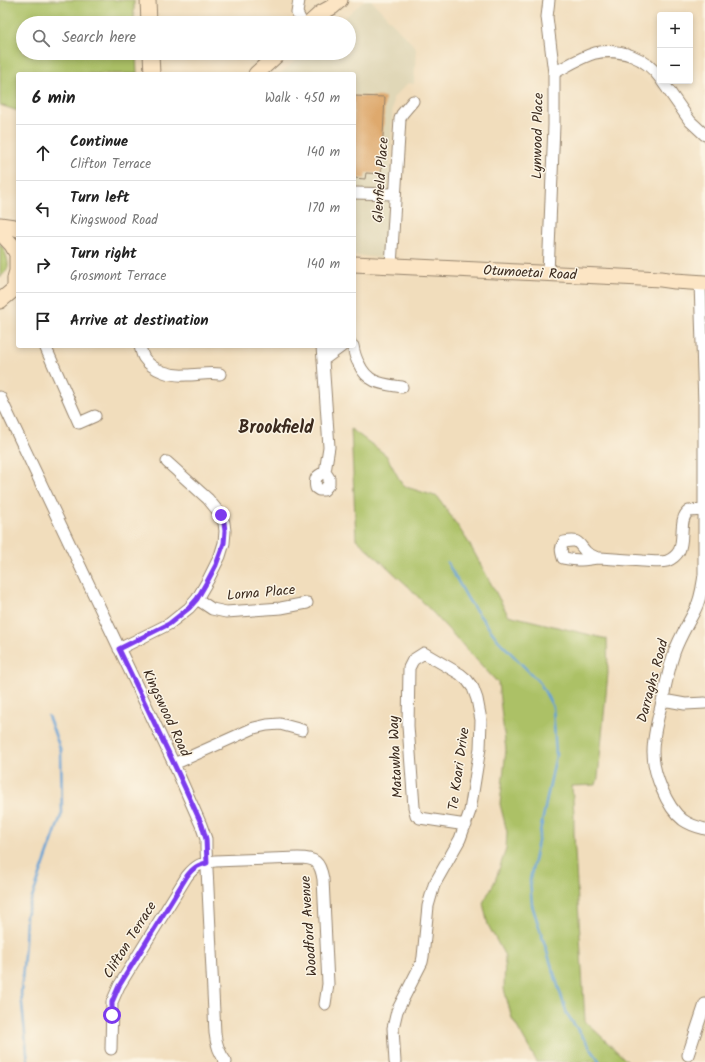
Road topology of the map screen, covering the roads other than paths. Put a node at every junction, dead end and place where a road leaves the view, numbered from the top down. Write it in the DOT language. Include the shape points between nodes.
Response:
graph roads {
  1 [pos="148,0"];
  2 [pos="299,0"];
  3 [pos="340,0"];
  4 [pos="549,0"];
  5 [pos="149,16"];
  6 [pos="298,16"];
  7 [pos="318,16"];
  8 [pos="151,60"];
  9 [pos="271,60"];
  10 [pos="152,72"];
  11 [pos="258,72"];
  12 [pos="554,73"];
  13 [pos="657,74"];
  14 [pos="664,84"];
  15 [pos="413,101"];
  16 [pos="705,135"];
  17 [pos="356,193"];
  18 [pos="395,194"];
  19 [pos="0,225"];
  20 [pos="16,228"];
  21 [pos="0,232"];
  22 [pos="16,251"];
  23 [pos="356,264"];
  24 [pos="391,266"];
  25 [pos="548,274"];
  26 [pos="702,283"];
  27 [pos="16,289"];
  28 [pos="0,301"];
  29 [pos="45,348"];
  30 [pos="141,348"];
  31 [pos="322,348"];
  32 [pos="339,348"];
  33 [pos="354,348"];
  34 [pos="323,360"];
  35 [pos="220,374"];
  36 [pos="402,386"];
  37 [pos="0,397"];
  38 [pos="96,416"];
  39 [pos="167,462"];
  40 [pos="325,472"];
  41 [pos="704,510"];
  42 [pos="597,558"];
  43 [pos="197,599"];
  44 [pos="307,603"];
  45 [pos="119,649"];
  46 [pos="424,653"];
  47 [pos="663,700"];
  48 [pos="705,703"];
  49 [pos="302,730"];
  50 [pos="174,764"];
  51 [pos="466,825"];
  52 [pos="705,829"];
  53 [pos="207,863"];
  54 [pos="325,1004"];
  55 [pos="705,1004"];
  56 [pos="112,1049"];
  57 [pos="688,1055"];
  58 [pos="226,1062"];
  59 [pos="395,1062"];
  1 -- 5 [label="main road"];
  2 -- 6 [label="street"];
  3 -- 7 [label="main road"];
  4 -- 12 [label="street, Lynwood Place" via="547,16"];
  8 -- 10 [label="main road"];
  9 -- 11 [label="main road"];
  12 -- 13 [label="street" via="595,53 619,51 641,60"];
  12 -- 25 [label="street, Lynwood Place"];
  14 -- 16 [label="street" via="690,121"];
  15 -- 18 [label="street, Glenfield Place" via="400,119"];
  17 -- 18 [label="street"];
  18 -- 24 [label="street, Glenfield Place"];
  19 -- 20 [label="main road"];
  21 -- 22 [label="main road"];
  23 -- 24 [label="main road, Otumoetai Road"];
  24 -- 25 [label="main road, Otumoetai Road"];
  25 -- 26 [label="main road, Otumoetai Road"];
  26 -- 41 [label="street, Darraghs Road"];
  27 -- 28 [label="main road"];
  29 -- 38 [label="street" via="79,423"];
  30 -- 35 [label="street" via="143,357 150,364 169,374"];
  31 -- 34 [label="street"];
  32 -- 34 [label="street"];
  33 -- 36 [label="street" via="360,367 369,378 380,383"];
  34 -- 40 [label="street" via="329,447"];
  37 -- 45 [label="street, Kingswood Road"];
  39 -- 43 [label="street" via="208,499 224,523 222,551"];
  41 -- 42 [label="street" via="689,511 685,514 681,546 678,553 668,561"];
  41 -- 47 [label="street, Darraghs Road" via="702,589 696,609 673,654"];
  43 -- 44 [label="street, Lorna Place" via="212,609 226,612 282,608"];
  43 -- 45 [label="street" via="169,624"];
  45 -- 50 [label="street, Kingswood Road"];
  46 -- 51 [label="street, Te Koari Drive" via="467,680 477,699 481,720 480,748"];
  46 -- 51 [label="street, Matawha Way" via="413,660 409,668 408,726 415,811 420,818"];
  47 -- 48 [label="street" via="685,704"];
  47 -- 52 [label="street, Darraghs Road" via="655,731 655,768 668,802 678,815 692,825"];
  49 -- 50 [label="street" via="280,724 254,728"];
  50 -- 53 [label="street, Kingswood Road" via="206,839"];
  51 -- 59 [label="street, Te Koari Drive" via="434,885 428,906 422,962 400,1004 395,1020"];
  53 -- 54 [label="street, Woodford Avenue" via="298,858 317,862 323,879 328,984"];
  53 -- 56 [label="street, Clifton Terrace" via="199,864 187,876 119,986 112,1002"];
  53 -- 58 [label="street, Kingswood Road" via="215,1033 218,1049"];
  55 -- 57 [label="street"];
}
